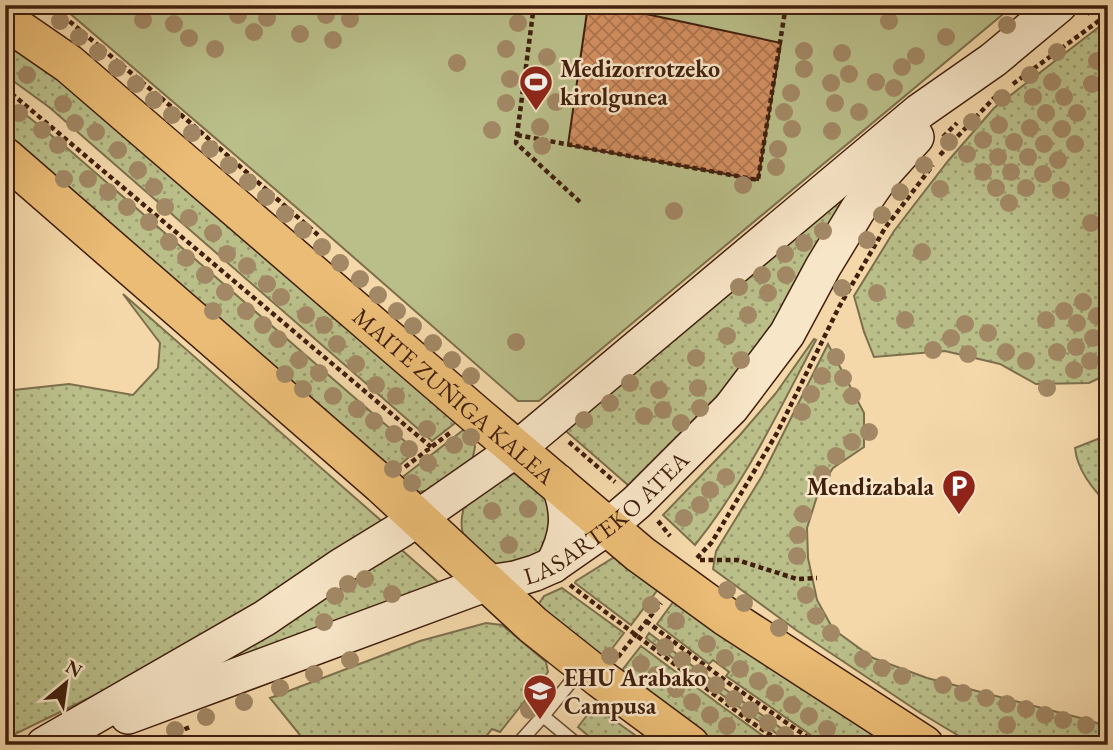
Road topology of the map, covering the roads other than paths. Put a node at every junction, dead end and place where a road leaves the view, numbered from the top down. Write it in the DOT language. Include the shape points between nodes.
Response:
graph roads {
  1 [pos="1059,5"];
  2 [pos="5,20"];
  3 [pos="993,60"];
  4 [pos="5,157"];
  5 [pos="518,449"];
  6 [pos="558,482"];
  7 [pos="416,517"];
  8 [pos="609,526"];
  9 [pos="558,572"];
  10 [pos="488,583"];
  11 [pos="584,665"];
  12 [pos="543,716"];
  13 [pos="47,745"];
  14 [pos="517,745"];
  15 [pos="578,745"];
  16 [pos="690,745"];
  17 [pos="925,745"];
  1 -- 3 [label="street, LASARTEKO ATEA"];
  2 -- 5 [label="main road, MAITE ZUÑIGA KALEA" via="69,64"];
  3 -- 5 [label="street, LASARTEKO ATEA" via="920,111"];
  3 -- 8 [label="street, LASARTEKO ATEA" via="882,175 787,334 731,408"];
  4 -- 7 [label="main road"];
  5 -- 6 [label="main road, MAITE ZUÑIGA KALEA"];
  5 -- 7 [label="street, LASARTEKO ATEA"];
  6 -- 8 [label="main road, MAITE ZUÑIGA KALEA"];
  6 -- 9 [label="street" via="568,514"];
  7 -- 10 [label="main road"];
  7 -- 13 [label="street, LASARTEKO ATEA" via="265,618"];
  8 -- 9 [label="street, LASARTEKO ATEA"];
  8 -- 17 [label="main road, MAITE ZUÑIGA KALEA" via="640,554 687,571 725,616"];
  9 -- 10 [label="street, LASARTEKO ATEA"];
  10 -- 11 [label="main road"];
  10 -- 13 [label="street, LASARTEKO ATEA"];
  11 -- 12 [label="lane"];
  11 -- 16 [label="main road"];
  12 -- 14 [label="lane"];
  12 -- 15 [label="lane"];
}
